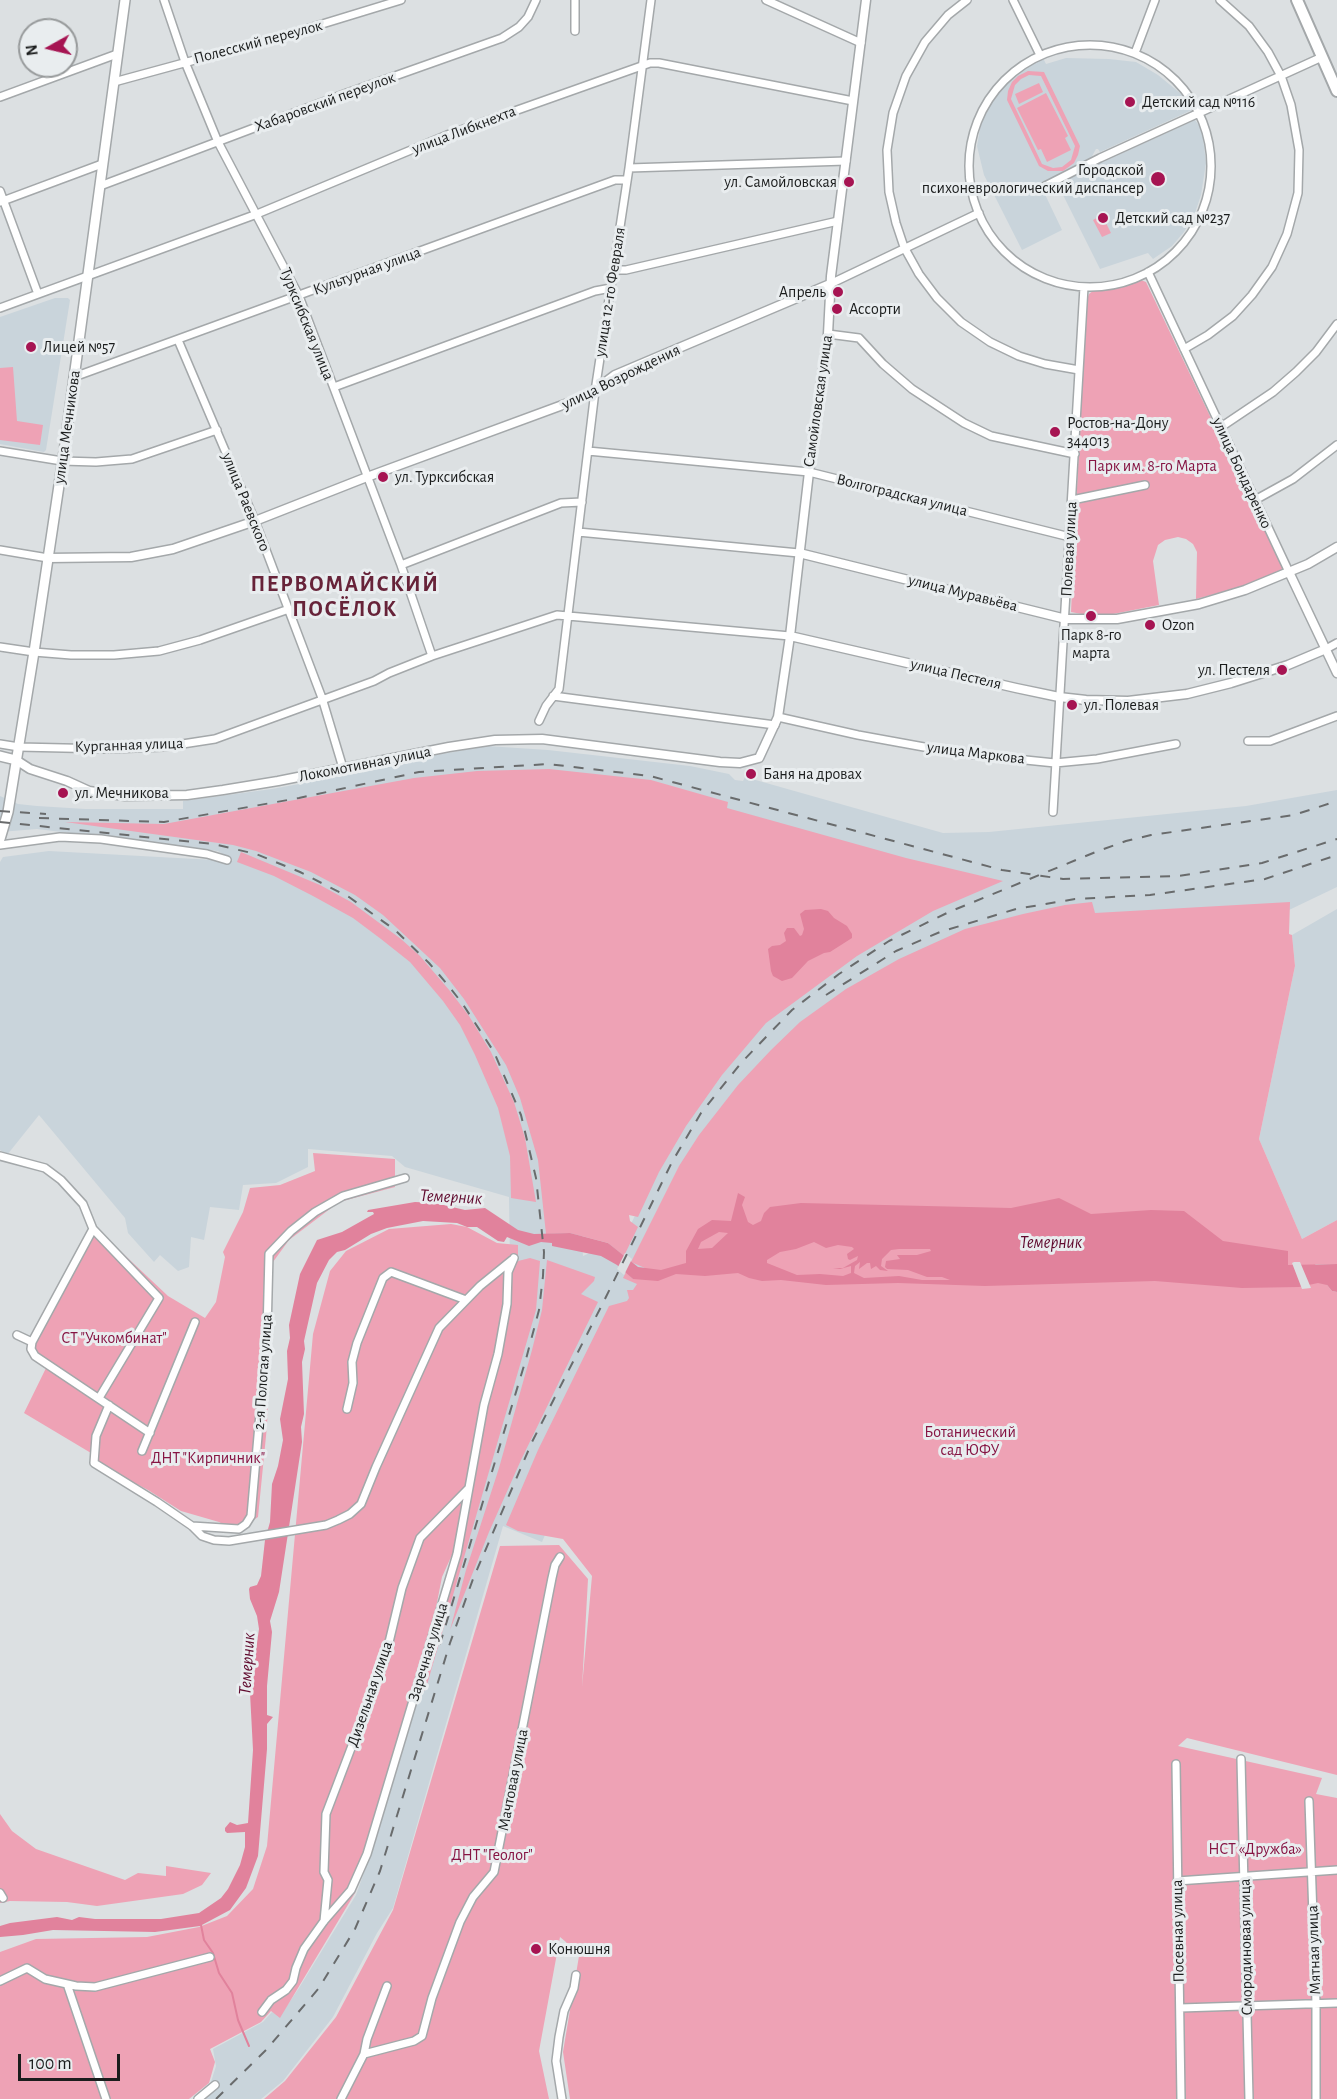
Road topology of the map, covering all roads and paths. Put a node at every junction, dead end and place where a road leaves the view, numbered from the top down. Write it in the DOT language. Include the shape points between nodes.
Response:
graph roads {
  1 [pos="124,0"];
  2 [pos="164,0"];
  3 [pos="401,0"];
  4 [pos="536,0"];
  5 [pos="575,0"];
  6 [pos="651,0"];
  7 [pos="766,0"];
  8 [pos="866,0"];
  9 [pos="967,0"];
  10 [pos="1013,0"];
  11 [pos="1155,0"];
  12 [pos="1220,0"];
  13 [pos="1297,0"];
  14 [pos="575,31"];
  15 [pos="861,43"];
  16 [pos="1135,53"];
  17 [pos="117,54"];
  18 [pos="1040,55"];
  19 [pos="1322,57"];
  20 [pos="185,62"];
  21 [pos="642,65"];
  22 [pos="1281,76"];
  23 [pos="114,82"];
  24 [pos="1336,88"];
  25 [pos="0,97"];
  26 [pos="853,101"];
  27 [pos="1200,114"];
  28 [pos="218,142"];
  29 [pos="846,161"];
  30 [pos="102,164"];
  31 [pos="629,168"];
  32 [pos="627,180"];
  33 [pos="100,186"];
  34 [pos="1045,186"];
  35 [pos="0,191"];
  36 [pos="2,201"];
  37 [pos="979,213"];
  38 [pos="257,214"];
  39 [pos="838,221"];
  40 [pos="904,247"];
  41 [pos="614,270"];
  42 [pos="1148,273"];
  43 [pos="86,276"];
  44 [pos="830,284"];
  45 [pos="1084,287"];
  46 [pos="611,288"];
  47 [pos="38,294"];
  48 [pos="299,296"];
  49 [pos="0,308"];
  50 [pos="1337,324"];
  51 [pos="828,334"];
  52 [pos="178,340"];
  53 [pos="1184,349"];
  54 [pos="1079,370"];
  55 [pos="74,377"];
  56 [pos="334,387"];
  57 [pos="595,391"];
  58 [pos="1221,427"];
  59 [pos="217,429"];
  60 [pos="1337,445"];
  61 [pos="0,451"];
  62 [pos="588,451"];
  63 [pos="1075,454"];
  64 [pos="62,461"];
  65 [pos="809,472"];
  66 [pos="367,477"];
  67 [pos="1145,486"];
  68 [pos="1072,500"];
  69 [pos="1255,500"];
  70 [pos="582,502"];
  71 [pos="255,521"];
  72 [pos="578,532"];
  73 [pos="1070,537"];
  74 [pos="1337,547"];
  75 [pos="0,550"];
  76 [pos="799,552"];
  77 [pos="48,558"];
  78 [pos="401,565"];
  79 [pos="1288,573"];
  80 [pos="289,609"];
  81 [pos="569,615"];
  82 [pos="1065,619"];
  83 [pos="790,636"];
  84 [pos="1337,643"];
  85 [pos="0,647"];
  86 [pos="1326,649"];
  87 [pos="34,652"];
  88 [pos="432,656"];
  89 [pos="1337,673"];
  90 [pos="553,696"];
  91 [pos="1059,697"];
  92 [pos="322,698"];
  93 [pos="1337,716"];
  94 [pos="539,721"];
  95 [pos="776,721"];
  96 [pos="1248,741"];
  97 [pos="0,744"];
  98 [pos="1176,744"];
  99 [pos="19,747"];
  100 [pos="0,756"];
  101 [pos="16,760"];
  102 [pos="720,762"];
  103 [pos="1055,763"];
  104 [pos="344,768"];
  105 [pos="1053,812"];
  106 [pos="0,839"];
  107 [pos="0,846"];
  108 [pos="227,860"];
  109 [pos="0,1156"];
  110 [pos="405,1178"];
  111 [pos="93,1229"];
  112 [pos="466,1300"];
  113 [pos="195,1322"];
  114 [pos="17,1335"];
  115 [pos="32,1342"];
  116 [pos="99,1398"];
  117 [pos="109,1406"];
  118 [pos="347,1409"];
  119 [pos="150,1433"];
  120 [pos="142,1450"];
  121 [pos="470,1488"];
  122 [pos="192,1526"];
  123 [pos="560,1557"];
  124 [pos="1241,1759"];
  125 [pos="1176,1764"];
  126 [pos="1309,1801"];
  127 [pos="1337,1870"];
  128 [pos="1311,1872"];
  129 [pos="1245,1876"];
  130 [pos="1177,1881"];
  131 [pos="324,1920"];
  132 [pos="210,1957"];
  133 [pos="576,1975"];
  134 [pos="0,1981"];
  135 [pos="67,1984"];
  136 [pos="387,1986"];
  137 [pos="1316,2003"];
  138 [pos="1337,2003"];
  139 [pos="1248,2005"];
  140 [pos="1180,2008"];
  141 [pos="262,2012"];
  142 [pos="364,2055"];
  143 [pos="215,2085"];
  144 [pos="106,2099"];
  145 [pos="198,2099"];
  146 [pos="341,2099"];
  147 [pos="562,2099"];
  148 [pos="1181,2099"];
  149 [pos="1249,2099"];
  150 [pos="1316,2099"];
  1 -- 17 [label="main road, улица Мечникова"];
  2 -- 20 [label="street, Турксибская улица"];
  3 -- 20 [label="street, Полесский переулок"];
  4 -- 28 [label="street, Хабаровский переулок" via="519,27 502,38"];
  5 -- 14 [label="street"];
  6 -- 21 [label="street, улица 12-го Февраля"];
  7 -- 15 [label="street"];
  8 -- 15 [label="street, Самойловская улица"];
  9 -- 40 [label="street" via="925,42 892,113 887,150 889,192"];
  10 -- 18 [label="street"];
  11 -- 16 [label="street"];
  12 -- 22 [label="street" via="1249,26"];
  13 -- 19 [label="main road"];
  15 -- 26 [label="street, Самойловская улица"];
  16 -- 18 [label="street" via="1087,44"];
  16 -- 27 [label="street" via="1160,66 1179,83"];
  17 -- 23 [label="main road, улица Мечникова"];
  17 -- 25 [label="street"];
  18 -- 37 [label="street" via="1000,84 977,122 970,146 969,172"];
  19 -- 22 [label="street"];
  19 -- 24 [label="main road"];
  20 -- 23 [label="street, Полесский переулок"];
  20 -- 28 [label="street, Турксибская улица"];
  21 -- 26 [label="street, улица Либкнехта" via="659,63"];
  21 -- 31 [label="street, улица 12-го Февраля"];
  21 -- 38 [label="street, улица Либкнехта" via="447,135"];
  22 -- 27 [label="street"];
  22 -- 53 [label="street" via="1292,105 1299,150 1298,193 1287,234 1272,267 1252,295 1233,316"];
  23 -- 30 [label="main road, улица Мечникова"];
  26 -- 29 [label="street, Самойловская улица"];
  27 -- 34 [label="street"];
  27 -- 42 [label="street" via="1211,153 1206,203 1183,244"];
  28 -- 33 [label="street, Хабаровский переулок"];
  28 -- 38 [label="street, Турксибская улица"];
  29 -- 31 [label="street"];
  29 -- 39 [label="street, Самойловская улица"];
  30 -- 33 [label="main road, улица Мечникова"];
  30 -- 36 [label="street"];
  31 -- 32 [label="street, улица 12-го Февраля"];
  32 -- 41 [label="street, улица 12-го Февраля"];
  32 -- 48 [label="street, Культурная улица" via="615,180"];
  33 -- 43 [label="main road, улица Мечникова"];
  35 -- 36 [label="street"];
  36 -- 47 [label="street"];
  37 -- 40 [label="street, улица Возрождения"];
  37 -- 45 [label="street" via="1004,251 1032,272"];
  38 -- 43 [label="street, улица Либкнехта"];
  38 -- 48 [label="street, Турксибская улица"];
  39 -- 41 [label="street"];
  39 -- 44 [label="street, Самойловская улица"];
  40 -- 44 [label="street, улица Возрождения"];
  40 -- 54 [label="street" via="931,290 961,322 1019,356"];
  41 -- 46 [label="street, улица 12-го Февраля"];
  42 -- 45 [label="street" via="1129,281"];
  42 -- 53 [label="street, улица Бондаренко"];
  43 -- 47 [label="street, улица Либкнехта"];
  43 -- 55 [label="main road, улица Мечникова"];
  44 -- 51 [label="street, Самойловская улица"];
  44 -- 57 [label="street, улица Возрождения" via="615,375"];
  45 -- 54 [label="street, Полевая улица"];
  46 -- 56 [label="street"];
  46 -- 57 [label="street, улица 12-го Февраля"];
  47 -- 49 [label="street, улица Либкнехта"];
  48 -- 52 [label="street, Культурная улица"];
  48 -- 56 [label="street, Турксибская улица"];
  50 -- 58 [label="street" via="1296,372"];
  51 -- 63 [label="street" via="859,338 912,389 964,423 991,436"];
  51 -- 65 [label="street, Самойловская улица"];
  52 -- 55 [label="street, Культурная улица"];
  52 -- 59 [label="street, улица Раевского"];
  53 -- 58 [label="street, улица Бондаренко"];
  54 -- 63 [label="street, Полевая улица"];
  55 -- 64 [label="main road, улица Мечникова"];
  56 -- 66 [label="street, Турксибская улица"];
  57 -- 62 [label="street, улица 12-го Февраля"];
  57 -- 66 [label="street, улица Возрождения"];
  58 -- 69 [label="street, улица Бондаренко"];
  59 -- 64 [label="street" via="132,459"];
  59 -- 71 [label="street, улица Раевского"];
  60 -- 69 [label="street" via="1293,479"];
  61 -- 64 [label="street"];
  62 -- 65 [label="street, Волгоградская улица"];
  62 -- 70 [label="street, улица 12-го Февраля"];
  63 -- 68 [label="street, Полевая улица"];
  64 -- 77 [label="main road, улица Мечникова"];
  65 -- 73 [label="street, Волгоградская улица"];
  65 -- 76 [label="street, Самойловская улица"];
  66 -- 71 [label="street, улица Возрождения"];
  66 -- 78 [label="street, Турксибская улица"];
  67 -- 68 [label="street"];
  68 -- 73 [label="street, Полевая улица"];
  69 -- 79 [label="street, улица Бондаренко"];
  70 -- 72 [label="street, улица 12-го Февраля"];
  70 -- 78 [label="street" via="561,503"];
  71 -- 77 [label="street, улица Возрождения" via="173,549 131,557"];
  71 -- 80 [label="street, улица Раевского"];
  72 -- 76 [label="street, улица Муравьёва"];
  72 -- 81 [label="street, улица 12-го Февраля"];
  73 -- 82 [label="street, Полевая улица"];
  74 -- 79 [label="street, улица Муравьёва"];
  75 -- 77 [label="street"];
  76 -- 82 [label="street, улица Муравьёва"];
  76 -- 83 [label="street, Самойловская улица"];
  77 -- 87 [label="main road, улица Мечникова"];
  78 -- 88 [label="street, Турксибская улица"];
  79 -- 82 [label="street, улица Муравьёва" via="1222,597 1162,612 1117,620"];
  79 -- 86 [label="street, улица Бондаренко"];
  80 -- 87 [label="street" via="159,651 114,655"];
  80 -- 92 [label="street, улица Раевского"];
  81 -- 83 [label="street, улица Пестеля"];
  81 -- 88 [label="street, улица Пестеля" via="545,617"];
  81 -- 90 [label="street, улица 12-го Февраля" via="559,689"];
  82 -- 91 [label="street, Полевая улица"];
  83 -- 91 [label="street, улица Пестеля"];
  83 -- 95 [label="street, Самойловская улица"];
  84 -- 86 [label="street, улица Пестеля"];
  85 -- 87 [label="street"];
  86 -- 89 [label="street, улица Бондаренко"];
  86 -- 91 [label="street, улица Пестеля" via="1265,673 1187,694 1128,701"];
  87 -- 99 [label="main road, улица Мечникова"];
  88 -- 92 [label="street, Курганная улица"];
  90 -- 94 [label="street, улица 12-го Февраля"];
  90 -- 95 [label="street, улица Маркова"];
  91 -- 103 [label="street, Полевая улица"];
  92 -- 99 [label="street, Курганная улица" via="215,739 108,748"];
  92 -- 104 [label="street, улица Раевского"];
  93 -- 96 [label="street" via="1270,741"];
  95 -- 102 [label="street, Самойловская улица" via="759,758 740,764"];
  95 -- 103 [label="street, улица Маркова" via="957,753"];
  97 -- 99 [label="street, Курганная улица"];
  98 -- 103 [label="street, улица Маркова"];
  99 -- 101 [label="main road, улица Мечникова"];
  100 -- 101 [label="main road"];
  101 -- 104 [label="street, Локомотивная улица" via="89,791 124,796 187,795"];
  101 -- 106 [label="main road, улица Мечникова"];
  102 -- 104 [label="street, Локомотивная улица" via="542,739 459,745"];
  103 -- 105 [label="street, Полевая улица"];
  107 -- 108 [label="street" via="70,837 158,846"];
  109 -- 111 [label="street" via="45,1168 61,1180 83,1204"];
  110 -- 122 [label="street, 2-я Пологая улица" via="343,1196 315,1212 269,1254 267,1333 251,1516 238,1529"];
  111 -- 115 [label="street"];
  111 -- 116 [label="street" via="159,1298"];
  112 -- 118 [label="street" via="391,1272 384,1278 357,1343"];
  112 -- 121 [label="street, Заречная улица" via="514,1258 508,1272 507,1304"];
  112 -- 122 [label="street" via="440,1328 361,1504 350,1514 326,1525 229,1541 202,1536"];
  113 -- 119 [label="street"];
  114 -- 115 [label="street"];
  115 -- 116 [label="street" via="34,1356"];
  116 -- 117 [label="street"];
  117 -- 119 [label="street"];
  117 -- 122 [label="street, 2-я Пологая улица" via="96,1436 94,1463"];
  119 -- 120 [label="street"];
  121 -- 131 [label="street, Заречная улица" via="457,1554 367,1854 351,1890"];
  121 -- 131 [label="street, Дизельная улица" via="420,1538 402,1588 385,1659 327,1814"];
  123 -- 142 [label="street, Мачтовая улица" via="552,1578 494,1872 459,1922 422,2036"];
  124 -- 129 [label="street, Смородиновая улица"];
  125 -- 130 [label="street, Посевная улица"];
  126 -- 128 [label="street, Мятная улица"];
  127 -- 128 [label="street"];
  128 -- 129 [label="street"];
  128 -- 137 [label="street, Мятная улица"];
  129 -- 130 [label="street"];
  129 -- 139 [label="street, Смородиновая улица"];
  130 -- 140 [label="street, Посевная улица"];
  131 -- 141 [label="street, Заречная улица" via="304,1949 293,1981"];
  132 -- 135 [label="street" via="95,1987"];
  133 -- 147 [label="street" via="564,2012 556,2061"];
  134 -- 135 [label="street" via="27,1968"];
  135 -- 144 [label="street"];
  136 -- 142 [label="street"];
  137 -- 138 [label="street"];
  137 -- 139 [label="street"];
  137 -- 150 [label="street, Мятная улица"];
  139 -- 140 [label="street"];
  139 -- 149 [label="street, Смородиновая улица"];
  140 -- 148 [label="street, Посевная улица"];
  142 -- 146 [label="street"];
  143 -- 145 [label="street"];
}
